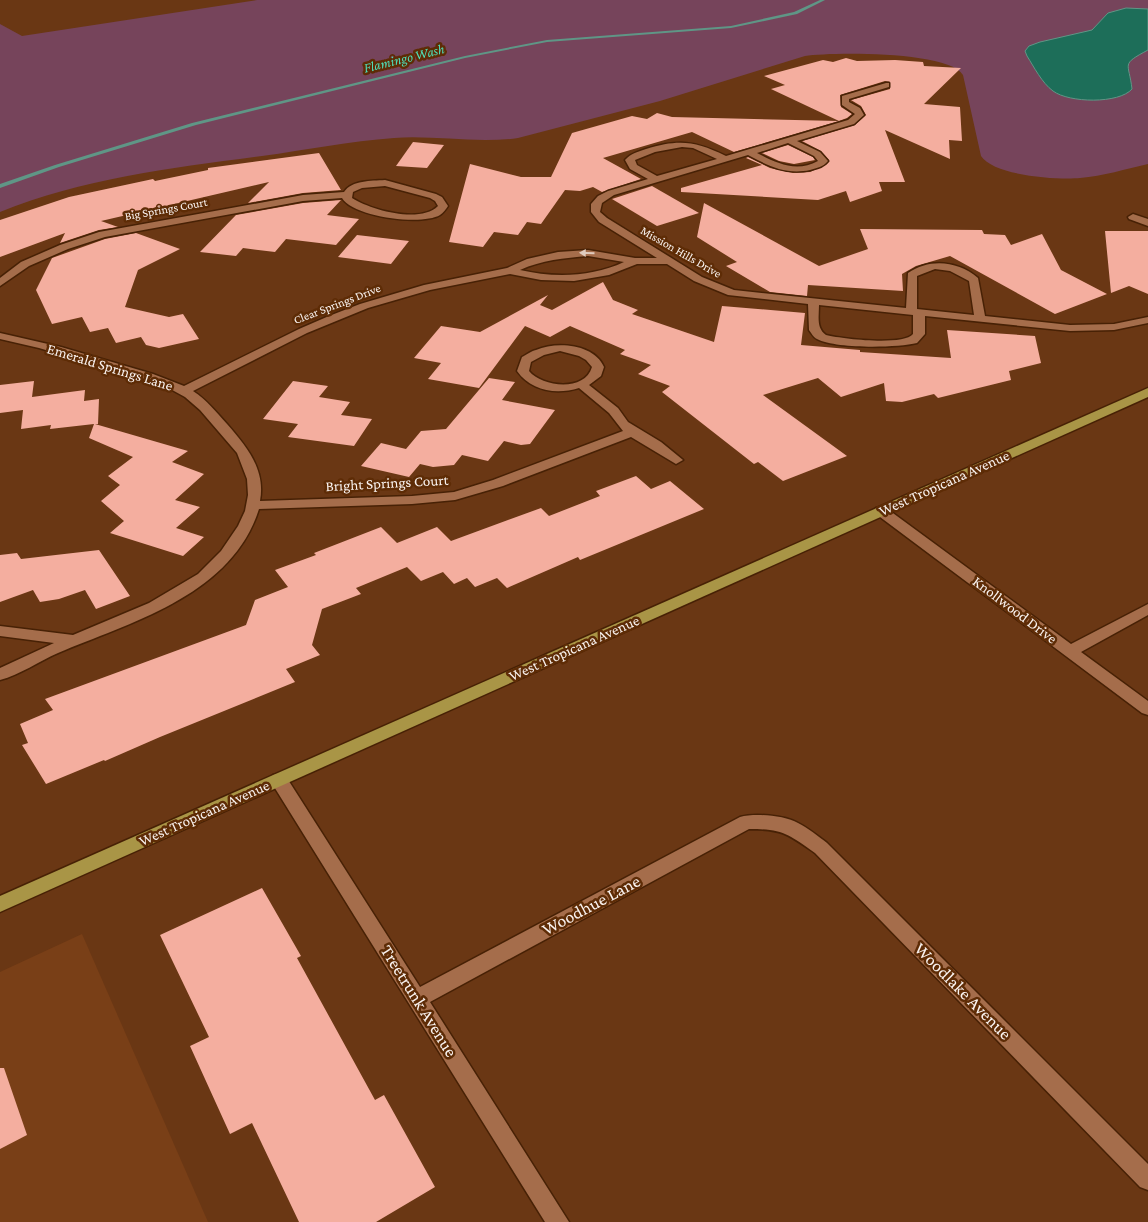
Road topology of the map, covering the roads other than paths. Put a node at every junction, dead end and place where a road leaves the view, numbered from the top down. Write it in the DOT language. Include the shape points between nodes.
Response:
graph roads {
  1 [pos="886,85"];
  2 [pos="788,140"];
  3 [pos="748,152"];
  4 [pos="724,159"];
  5 [pos="656,180"];
  6 [pos="347,195"];
  7 [pos="1133,216"];
  8 [pos="1148,223"];
  9 [pos="635,261"];
  10 [pos="670,261"];
  11 [pos="510,271"];
  12 [pos="0,283"];
  13 [pos="814,302"];
  14 [pos="915,312"];
  15 [pos="980,319"];
  16 [pos="1148,320"];
  17 [pos="0,336"];
  18 [pos="581,384"];
  19 [pos="184,391"];
  20 [pos="1148,392"];
  21 [pos="632,432"];
  22 [pos="676,460"];
  23 [pos="253,504"];
  24 [pos="881,511"];
  25 [pos="1148,609"];
  26 [pos="0,630"];
  27 [pos="75,640"];
  28 [pos="1070,651"];
  29 [pos="0,675"];
  30 [pos="1148,709"];
  31 [pos="279,780"];
  32 [pos="766,822"];
  33 [pos="0,904"];
  34 [pos="418,998"];
  35 [pos="1148,1179"];
  36 [pos="558,1222"];
  1 -- 2 [label="street, Mission Hills Drive" via="845,98 844,103 859,112 856,120"];
  2 -- 3 [label="street, Mission Hills Drive"];
  2 -- 3 [label="street" via="817,154 822,161 800,170 785,170"];
  3 -- 4 [label="street, Mission Hills Drive"];
  4 -- 5 [label="street, Mission Hills Drive"];
  4 -- 5 [label="street" via="698,146 682,143 636,155 630,160 633,166"];
  5 -- 10 [label="street, Mission Hills Drive" via="605,196 596,203 595,211 603,220"];
  6 -- 6 [label="street, Big Springs Court" via="356,204 405,218 431,216 444,206 433,196 385,183 360,185"];
  6 -- 12 [label="street, Big Springs Court" via="303,198 103,234 26,264"];
  7 -- 8 [label="street"];
  9 -- 10 [label="street, Clear Springs Drive"];
  9 -- 11 [label="street, Clear Springs Drive" via="614,271 570,278 539,277"];
  9 -- 11 [label="street, Clear Springs Drive, one-way" via="605,254 572,253 544,257"];
  10 -- 13 [label="street, Mission Hills Drive" via="707,284 732,293"];
  11 -- 19 [label="street, Clear Springs Drive" via="428,287 348,312 302,331"];
  13 -- 14 [label="street, Mission Hills Drive"];
  13 -- 14 [label="street" via="814,330 819,336 829,339 910,343 919,335"];
  14 -- 15 [label="street, Mission Hills Drive"];
  14 -- 15 [label="street" via="912,275 922,268 940,267 957,270 974,280"];
  15 -- 16 [label="street, Mission Hills Drive" via="1092,328 1127,326"];
  17 -- 19 [label="street, Emerald Springs Lane" via="160,380"];
  18 -- 18 [label="street" via="597,370 594,359 580,351 560,348 540,352 523,365 526,376 540,384 560,387"];
  18 -- 21 [label="street" via="614,411"];
  19 -- 23 [label="street, Emerald Springs Lane" via="202,404 244,453 254,477"];
  20 -- 24 [label="main road, West Tropicana Avenue"];
  21 -- 22 [label="street" via="662,448"];
  21 -- 23 [label="street, Bright Springs Court" via="456,496"];
  23 -- 27 [label="street, Emerald Springs Lane" via="237,540 204,576 155,608"];
  24 -- 28 [label="street, Knollwood Drive"];
  24 -- 31 [label="main road, West Tropicana Avenue"];
  25 -- 28 [label="street"];
  26 -- 27 [label="street"];
  27 -- 29 [label="street, Emerald Springs Lane"];
  28 -- 30 [label="street, Knollwood Drive"];
  31 -- 33 [label="main road, West Tropicana Avenue"];
  31 -- 34 [label="street, Treetrunk Avenue"];
  32 -- 34 [label="street, Woodhue Lane" via="746,822"];
  32 -- 35 [label="street, Woodlake Avenue" via="791,827 821,848"];
  34 -- 36 [label="street, Treetrunk Avenue"];
}
